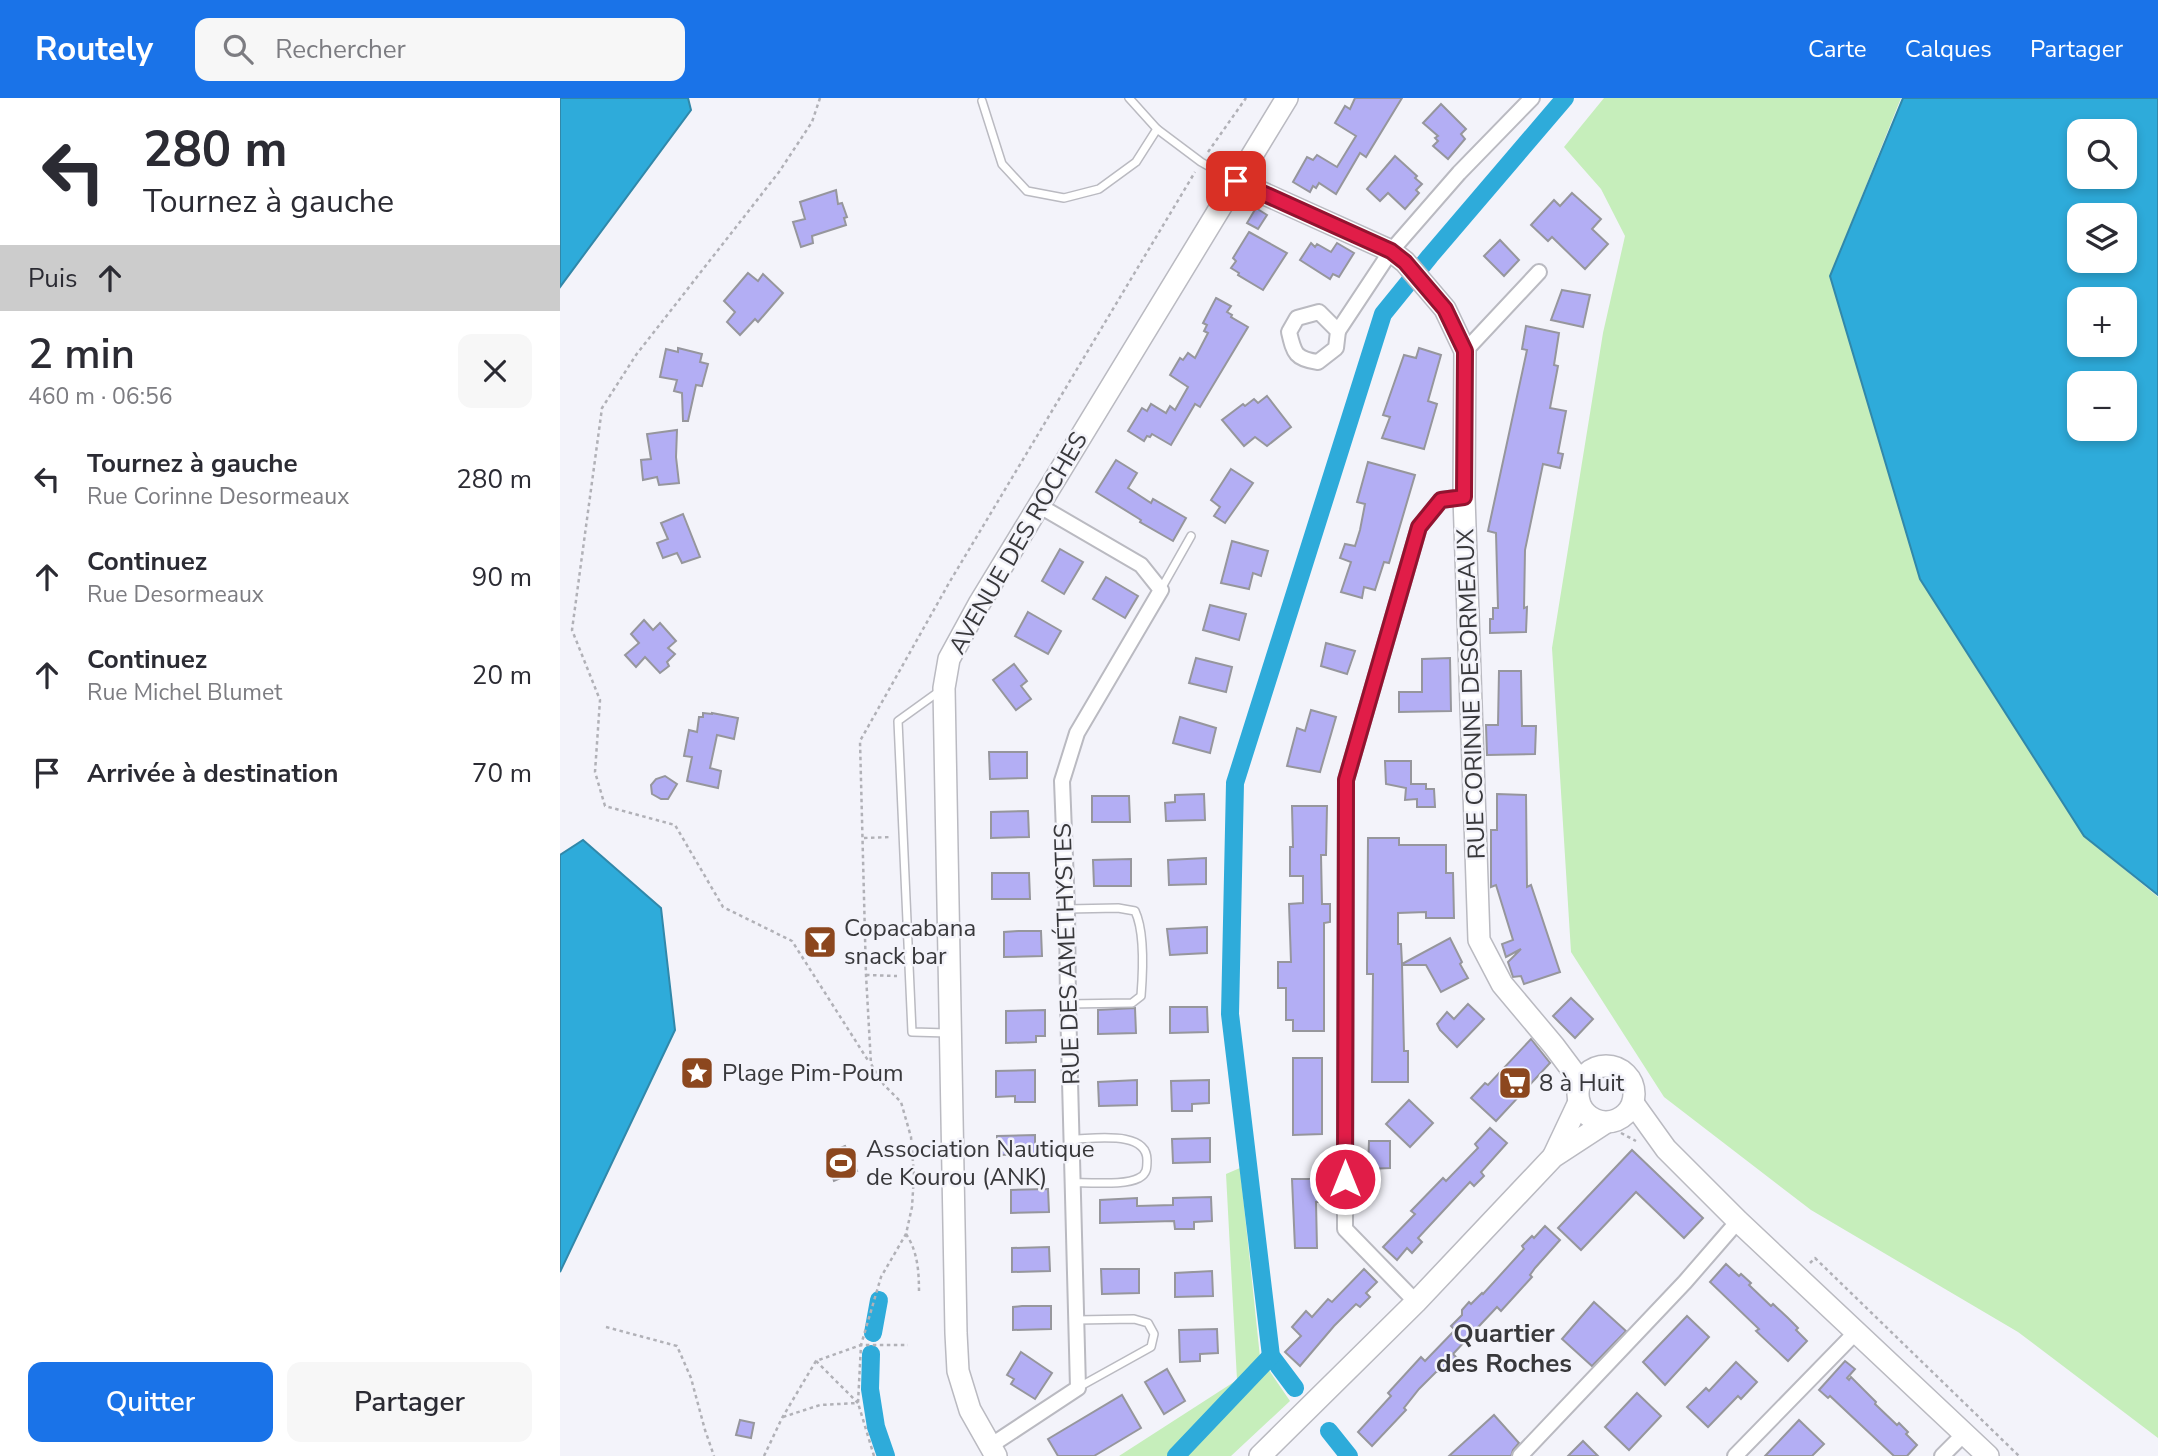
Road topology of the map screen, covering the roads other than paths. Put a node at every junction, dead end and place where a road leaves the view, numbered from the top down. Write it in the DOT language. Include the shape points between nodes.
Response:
graph roads {
  1 [pos="1129,98"];
  2 [pos="1287,98"];
  3 [pos="1532,98"];
  4 [pos="982,101"];
  5 [pos="1157,128"];
  6 [pos="1236,181"];
  7 [pos="1398,257"];
  8 [pos="1539,272"];
  9 [pos="1338,331"];
  10 [pos="1465,351"];
  11 [pos="1464,497"];
  12 [pos="1038,505"];
  13 [pos="1191,536"];
  14 [pos="1161,590"];
  15 [pos="944,688"];
  16 [pos="1067,909"];
  17 [pos="1068,1004"];
  18 [pos="951,1033"];
  19 [pos="1585,1084"];
  20 [pos="1633,1103"];
  21 [pos="1614,1125"];
  22 [pos="1072,1139"];
  23 [pos="1665,1149"];
  24 [pos="1553,1157"];
  25 [pos="1074,1183"];
  26 [pos="1738,1221"];
  27 [pos="1416,1302"];
  28 [pos="1077,1320"];
  29 [pos="1856,1332"];
  30 [pos="1078,1388"];
  31 [pos="1965,1433"];
  32 [pos="993,1451"];
  33 [pos="1260,1456"];
  34 [pos="1520,1456"];
  35 [pos="1735,1456"];
  36 [pos="1942,1456"];
  37 [pos="1988,1456"];
  1 -- 5 [label="lane"];
  2 -- 6 [label="street, AVENUE DES ROCHES"];
  3 -- 7 [label="street" via="1459,173"];
  4 -- 5 [label="lane" via="1002,164 1027,191 1064,198 1099,189 1136,162"];
  5 -- 6 [label="lane" via="1201,162"];
  6 -- 7 [label="street"];
  6 -- 12 [label="street, AVENUE DES ROCHES"];
  7 -- 9 [label="street"];
  7 -- 10 [label="street, RUE CORINNE DESORMEAUX" via="1445,309"];
  8 -- 10 [label="street"];
  10 -- 11 [label="street, RUE CORINNE DESORMEAUX"];
  11 -- 19 [label="street, RUE CORINNE DESORMEAUX" via="1479,940 1502,984"];
  11 -- 27 [label="street" via="1441,500 1419,527 1346,780 1345,1230"];
  12 -- 14 [label="street" via="1141,565"];
  12 -- 15 [label="street, AVENUE DES ROCHES" via="949,659"];
  13 -- 14 [label="lane"];
  14 -- 16 [label="street, RUE DES AMÉTHYSTES" via="1077,733 1062,781"];
  15 -- 18 [label="street, AVENUE DES ROCHES"];
  15 -- 18 [label="lane" via="898,721 912,1032"];
  16 -- 17 [label="street, RUE DES AMÉTHYSTES"];
  16 -- 17 [label="lane" via="1135,911 1141,923 1142,985 1141,996 1132,1003"];
  17 -- 22 [label="street, RUE DES AMÉTHYSTES"];
  18 -- 32 [label="street, AVENUE DES ROCHES" via="958,1371 970,1410"];
  19 -- 20 [label="street" via="1613,1067 1621,1070 1634,1090"];
  19 -- 21 [label="street" via="1584,1112"];
  19 -- 24 [label="street"];
  20 -- 21 [label="street"];
  20 -- 23 [label="street"];
  21 -- 23 [label="street"];
  21 -- 24 [label="street"];
  22 -- 25 [label="street, RUE DES AMÉTHYSTES"];
  22 -- 25 [label="lane" via="1128,1138 1147,1152 1147,1170 1142,1177"];
  23 -- 26 [label="street"];
  24 -- 27 [label="street"];
  25 -- 28 [label="street, RUE DES AMÉTHYSTES"];
  26 -- 29 [label="street"];
  26 -- 34 [label="street"];
  27 -- 33 [label="street"];
  28 -- 30 [label="street, RUE DES AMÉTHYSTES"];
  28 -- 30 [label="lane" via="1134,1319 1148,1323 1154,1334 1151,1347"];
  29 -- 31 [label="street"];
  29 -- 35 [label="street"];
  30 -- 32 [label="street"];
  31 -- 36 [label="street"];
  31 -- 37 [label="street"];
}
